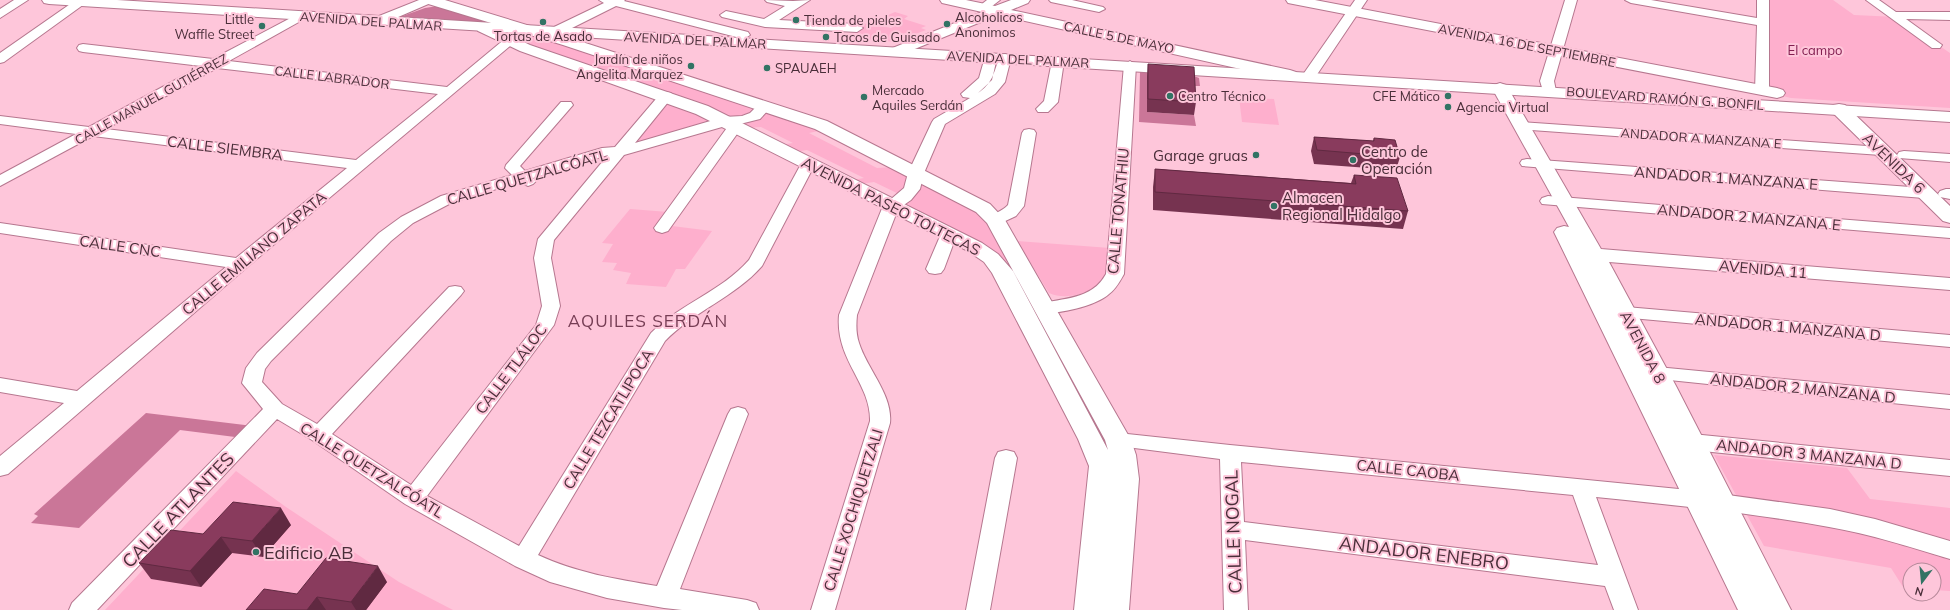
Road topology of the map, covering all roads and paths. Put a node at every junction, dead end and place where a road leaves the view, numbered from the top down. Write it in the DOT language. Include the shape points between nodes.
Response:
graph roads {
  1 [pos="10,0"];
  2 [pos="22,0"];
  3 [pos="50,0"];
  4 [pos="181,0"];
  5 [pos="430,0"];
  6 [pos="771,0"];
  7 [pos="947,0"];
  8 [pos="1023,0"];
  9 [pos="1055,0"];
  10 [pos="1293,0"];
  11 [pos="1572,0"];
  12 [pos="1631,0"];
  13 [pos="1763,0"];
  14 [pos="1872,0"];
  15 [pos="613,1"];
  16 [pos="81,2"];
  17 [pos="799,3"];
  18 [pos="0,6"];
  19 [pos="991,6"];
  20 [pos="1357,6"];
  21 [pos="155,7"];
  22 [pos="1099,9"];
  23 [pos="0,14"];
  24 [pos="726,15"];
  25 [pos="1894,15"];
  26 [pos="302,16"];
  27 [pos="1950,16"];
  28 [pos="378,21"];
  29 [pos="766,22"];
  30 [pos="1763,23"];
  31 [pos="483,28"];
  32 [pos="857,28"];
  33 [pos="532,30"];
  34 [pos="556,31"];
  35 [pos="738,38"];
  36 [pos="510,41"];
  37 [pos="1936,45"];
  38 [pos="83,48"];
  39 [pos="1556,50"];
  40 [pos="895,52"];
  41 [pos="998,58"];
  42 [pos="0,59"];
  43 [pos="1058,61"];
  44 [pos="633,63"];
  45 [pos="214,64"];
  46 [pos="1130,66"];
  47 [pos="655,70"];
  48 [pos="606,75"];
  49 [pos="1290,75"];
  50 [pos="1309,76"];
  51 [pos="625,82"];
  52 [pos="1494,88"];
  53 [pos="449,91"];
  54 [pos="1549,91"];
  55 [pos="1762,91"];
  56 [pos="666,96"];
  57 [pos="566,105"];
  58 [pos="764,107"];
  59 [pos="1950,107"];
  60 [pos="1043,109"];
  61 [pos="1839,109"];
  62 [pos="1859,110"];
  63 [pos="1950,117"];
  64 [pos="0,120"];
  65 [pos="730,124"];
  66 [pos="1522,126"];
  67 [pos="91,132"];
  68 [pos="1029,133"];
  69 [pos="1881,151"];
  70 [pos="620,152"];
  71 [pos="1904,155"];
  72 [pos="1950,158"];
  73 [pos="808,164"];
  74 [pos="1536,164"];
  75 [pos="358,165"];
  76 [pos="912,171"];
  77 [pos="526,178"];
  78 [pos="0,181"];
  79 [pos="1924,193"];
  80 [pos="1949,195"];
  81 [pos="1557,202"];
  82 [pos="891,206"];
  83 [pos="1950,217"];
  84 [pos="995,220"];
  85 [pos="0,228"];
  86 [pos="662,228"];
  87 [pos="1950,233"];
  88 [pos="949,234"];
  89 [pos="1584,255"];
  90 [pos="240,264"];
  91 [pos="935,269"];
  92 [pos="1950,284"];
  93 [pos="456,291"];
  94 [pos="1044,308"];
  95 [pos="1626,313"];
  96 [pos="1950,341"];
  97 [pos="1657,373"];
  98 [pos="0,384"];
  99 [pos="1074,384"];
  100 [pos="82,399"];
  101 [pos="1950,402"];
  102 [pos="275,409"];
  103 [pos="738,414"];
  104 [pos="319,435"];
  105 [pos="1669,439"];
  106 [pos="1118,440"];
  107 [pos="1692,442"];
  108 [pos="1230,453"];
  109 [pos="1006,458"];
  110 [pos="0,468"];
  111 [pos="1950,468"];
  112 [pos="1582,488"];
  113 [pos="412,498"];
  114 [pos="1699,499"];
  115 [pos="1723,504"];
  116 [pos="1233,530"];
  117 [pos="1950,550"];
  118 [pos="522,559"];
  119 [pos="1615,577"];
  120 [pos="664,598"];
  121 [pos="81,610"];
  122 [pos="747,610"];
  123 [pos="823,610"];
  124 [pos="978,610"];
  125 [pos="1089,610"];
  126 [pos="1114,610"];
  127 [pos="1236,610"];
  128 [pos="1626,610"];
  129 [pos="1753,610"];
  130 [pos="1776,610"];
  1 -- 18 [label="street"];
  2 -- 23 [label="street"];
  3 -- 16 [label="street, AVENIDA DEL PALMAR"];
  4 -- 21 [label="street"];
  5 -- 28 [label="street"];
  5 -- 33 [label="street"];
  6 -- 17 [label="street"];
  7 -- 19 [label="street, CALLE 5 DE MAYO"];
  8 -- 19 [label="street"];
  9 -- 22 [label="street"];
  10 -- 20 [label="street, AVENIDA 16 DE SEPTIEMBRE"];
  11 -- 39 [label="street"];
  12 -- 30 [label="street"];
  13 -- 30 [label="street"];
  14 -- 25 [label="street"];
  15 -- 34 [label="street"];
  15 -- 35 [label="street"];
  16 -- 21 [label="street, AVENIDA DEL PALMAR"];
  16 -- 42 [label="street"];
  17 -- 29 [label="street"];
  19 -- 40 [label="street"];
  19 -- 49 [label="street, CALLE 5 DE MAYO"];
  20 -- 39 [label="street, AVENIDA 16 DE SEPTIEMBRE"];
  20 -- 50 [label="street"];
  21 -- 26 [label="street, AVENIDA DEL PALMAR"];
  24 -- 29 [label="street"];
  25 -- 27 [label="street"];
  25 -- 37 [label="street"];
  26 -- 28 [label="street, AVENIDA DEL PALMAR"];
  26 -- 45 [label="street, CALLE MANUEL GUTIÉRREZ"];
  28 -- 31 [label="street, AVENIDA DEL PALMAR"];
  29 -- 32 [label="street"];
  29 -- 35 [label="street"];
  30 -- 55 [label="street"];
  31 -- 33 [label="street, AVENIDA DEL PALMAR"];
  31 -- 36 [label="street, AVENIDA PASEO TOLTECAS"];
  33 -- 34 [label="street, AVENIDA DEL PALMAR"];
  33 -- 44 [label="street, AVENIDA PASEO TOLTECAS"];
  34 -- 35 [label="street, AVENIDA DEL PALMAR"];
  35 -- 40 [label="street, AVENIDA DEL PALMAR"];
  36 -- 48 [label="street, AVENIDA PASEO TOLTECAS"];
  36 -- 53 [label="street, CALLE EMILIANO ZAPATA"];
  38 -- 45 [label="street, CALLE LABRADOR"];
  39 -- 54 [label="street" via="1547,81"];
  39 -- 55 [label="street, AVENIDA 16 DE SEPTIEMBRE"];
  40 -- 41 [label="street, AVENIDA DEL PALMAR"];
  41 -- 43 [label="street, AVENIDA DEL PALMAR"];
  41 -- 76 [label="street" via="998,82 990,91 939,122"];
  43 -- 46 [label="street, AVENIDA DEL PALMAR"];
  43 -- 60 [label="street" via="1051,102"];
  44 -- 47 [label="street, AVENIDA PASEO TOLTECAS"];
  44 -- 48 [label="street" via="635,68 626,73"];
  45 -- 53 [label="street, CALLE LABRADOR"];
  45 -- 67 [label="street, CALLE MANUEL GUTIÉRREZ"];
  46 -- 49 [label="street, AVENIDA DEL PALMAR"];
  46 -- 94 [label="street, CALLE TONATHIU" via="1115,274 1110,285 1092,298"];
  47 -- 51 [label="street" via="634,72 628,75"];
  47 -- 58 [label="street, AVENIDA PASEO TOLTECAS"];
  48 -- 51 [label="street, AVENIDA PASEO TOLTECAS"];
  49 -- 50 [label="street, AVENIDA DEL PALMAR"];
  50 -- 52 [label="street, BOULEVARD RAMÓN G. BONFIL"];
  51 -- 56 [label="street, AVENIDA PASEO TOLTECAS"];
  52 -- 54 [label="street, BOULEVARD RAMÓN G. BONFIL"];
  52 -- 66 [label="street, AVENIDA 8"];
  52 -- 74 [label="street, AVENIDA 8"];
  53 -- 75 [label="street, CALLE EMILIANO ZAPATA"];
  54 -- 61 [label="street, BOULEVARD RAMÓN G. BONFIL"];
  55 -- 59 [label="street, BOULEVARD RAMÓN G. BONFIL" via="1808,97"];
  56 -- 65 [label="street, AVENIDA PASEO TOLTECAS"];
  56 -- 70 [label="street, CALLE TLÁLOC"];
  57 -- 77 [label="street" via="513,165 513,168"];
  58 -- 65 [label="street, CALLE QUETZALCÓATL" via="755,116"];
  58 -- 76 [label="street, AVENIDA PASEO TOLTECAS" via="821,125"];
  61 -- 62 [label="street, BOULEVARD RAMÓN G. BONFIL"];
  61 -- 69 [label="street, AVENIDA 6"];
  62 -- 63 [label="street, BOULEVARD RAMÓN G. BONFIL"];
  62 -- 71 [label="street, AVENIDA 6"];
  64 -- 67 [label="street, CALLE SIEMBRA"];
  65 -- 70 [label="street, CALLE QUETZALCÓATL"];
  65 -- 73 [label="street, AVENIDA PASEO TOLTECAS"];
  65 -- 86 [label="street"];
  66 -- 69 [label="street, ANDADOR A MANZANA E"];
  66 -- 74 [label="street, AVENIDA 8"];
  67 -- 75 [label="street, CALLE SIEMBRA"];
  67 -- 78 [label="street, CALLE MANUEL GUTIÉRREZ"];
  68 -- 84 [label="street" via="1016,206 1010,213"];
  69 -- 79 [label="street, AVENIDA 6"];
  70 -- 77 [label="street, CALLE QUETZALCÓATL"];
  70 -- 113 [label="street, CALLE TLÁLOC" via="541,248 541,261 550,303 549,316 540,333"];
  71 -- 72 [label="street"];
  71 -- 80 [label="street, AVENIDA 6"];
  73 -- 82 [label="street, AVENIDA PASEO TOLTECAS"];
  73 -- 118 [label="street, CALLE TEZCATLIPOCA" via="756,262 744,276 671,324 658,337"];
  74 -- 79 [label="street, ANDADOR 1 MANZANA E"];
  74 -- 81 [label="street, AVENIDA 8"];
  75 -- 90 [label="street, CALLE EMILIANO ZAPATA"];
  76 -- 82 [label="street" via="916,181 911,191 902,201"];
  76 -- 84 [label="street, AVENIDA PASEO TOLTECAS" via="970,200"];
  77 -- 102 [label="street, CALLE QUETZALCÓATL" via="435,206 407,220 385,237 264,357 256,368 252,383"];
  79 -- 83 [label="street, AVENIDA 6"];
  81 -- 87 [label="street, ANDADOR 2 MANZANA E"];
  81 -- 89 [label="street, AVENIDA 8"];
  82 -- 88 [label="street, AVENIDA PASEO TOLTECAS"];
  82 -- 123 [label="street, CALLE XOCHIQUETZALI" via="846,326 848,341 876,400 881,417"];
  84 -- 94 [label="street, AVENIDA PASEO TOLTECAS"];
  85 -- 90 [label="street, CALLE CNC"];
  88 -- 91 [label="street"];
  88 -- 99 [label="street, AVENIDA PASEO TOLTECAS" via="975,247 991,258 1002,270"];
  89 -- 92 [label="street, AVENIDA 11"];
  89 -- 95 [label="street, AVENIDA 8"];
  89 -- 105 [label="street, AVENIDA 8"];
  90 -- 100 [label="street, CALLE EMILIANO ZAPATA"];
  93 -- 104 [label="street"];
  94 -- 99 [label="street, AVENIDA PASEO TOLTECAS"];
  95 -- 96 [label="street, ANDADOR 1 MANZANA D"];
  95 -- 97 [label="street, AVENIDA 8"];
  97 -- 101 [label="street, ANDADOR 2 MANZANA D"];
  97 -- 107 [label="street, AVENIDA 8"];
  98 -- 100 [label="street"];
  99 -- 106 [label="street, AVENIDA PASEO TOLTECAS"];
  99 -- 125 [label="street, AVENIDA PASEO TOLTECAS" via="1091,440 1102,466"];
  100 -- 110 [label="street, CALLE EMILIANO ZAPATA"];
  102 -- 104 [label="street, CALLE QUETZALCÓATL"];
  102 -- 121 [label="street, CALLE ATLANTES"];
  103 -- 120 [label="street"];
  104 -- 113 [label="street, CALLE QUETZALCÓATL"];
  105 -- 107 [label="street, ANDADOR 3 MANZANA D"];
  105 -- 114 [label="street, AVENIDA 8"];
  106 -- 108 [label="street, CALLE CAOBA"];
  106 -- 126 [label="street, AVENIDA PASEO TOLTECAS" via="1126,479"];
  107 -- 111 [label="street, ANDADOR 3 MANZANA D"];
  107 -- 115 [label="street, AVENIDA 8"];
  108 -- 112 [label="street, CALLE CAOBA"];
  108 -- 116 [label="street, CALLE NOGAL"];
  109 -- 124 [label="street"];
  112 -- 114 [label="street, CALLE CAOBA"];
  112 -- 119 [label="street"];
  113 -- 118 [label="street, CALLE QUETZALCÓATL"];
  114 -- 115 [label="street, CALLE CAOBA"];
  114 -- 129 [label="street, AVENIDA 8"];
  115 -- 117 [label="street, CALLE CAOBA" via="1830,518"];
  115 -- 130 [label="street, AVENIDA 8"];
  116 -- 119 [label="street, ANDADOR ENEBRO"];
  116 -- 127 [label="street, CALLE NOGAL"];
  118 -- 120 [label="street, CALLE QUETZALCÓATL" via="558,575 606,588"];
  119 -- 128 [label="street"];
  120 -- 122 [label="street, CALLE QUETZALCÓATL"];
}
